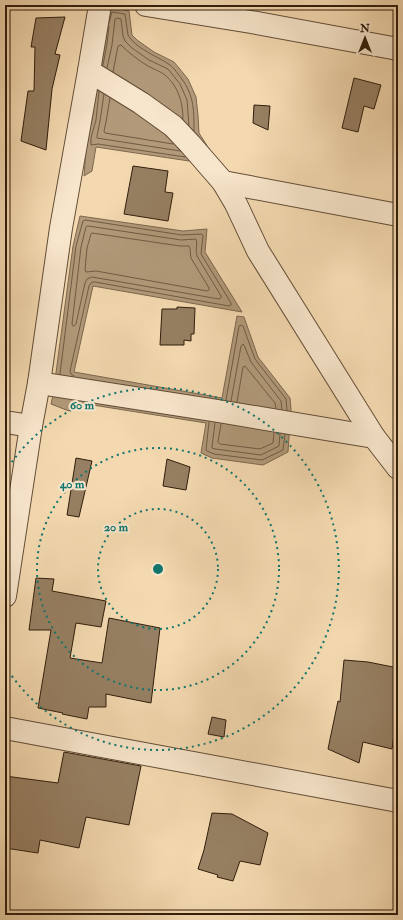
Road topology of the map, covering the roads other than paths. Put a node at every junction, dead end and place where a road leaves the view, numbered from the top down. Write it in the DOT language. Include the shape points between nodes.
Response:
graph roads {
  1 [pos="100,5"];
  2 [pos="146,5"];
  3 [pos="398,49"];
  4 [pos="89,71"];
  5 [pos="223,182"];
  6 [pos="398,215"];
  7 [pos="39,383"];
  8 [pos="5,422"];
  9 [pos="31,426"];
  10 [pos="374,437"];
  11 [pos="398,468"];
  12 [pos="5,596"];
  13 [pos="5,728"];
  14 [pos="398,801"];
  1 -- 4 [label="street"];
  2 -- 3 [label="street"];
  4 -- 5 [label="street" via="141,103 172,126"];
  4 -- 7 [label="street" via="61,228"];
  5 -- 6 [label="street"];
  5 -- 10 [label="street" via="258,251"];
  7 -- 9 [label="street"];
  7 -- 10 [label="street"];
  8 -- 9 [label="street"];
  9 -- 12 [label="street"];
  10 -- 11 [label="street"];
  13 -- 14 [label="street"];
}
